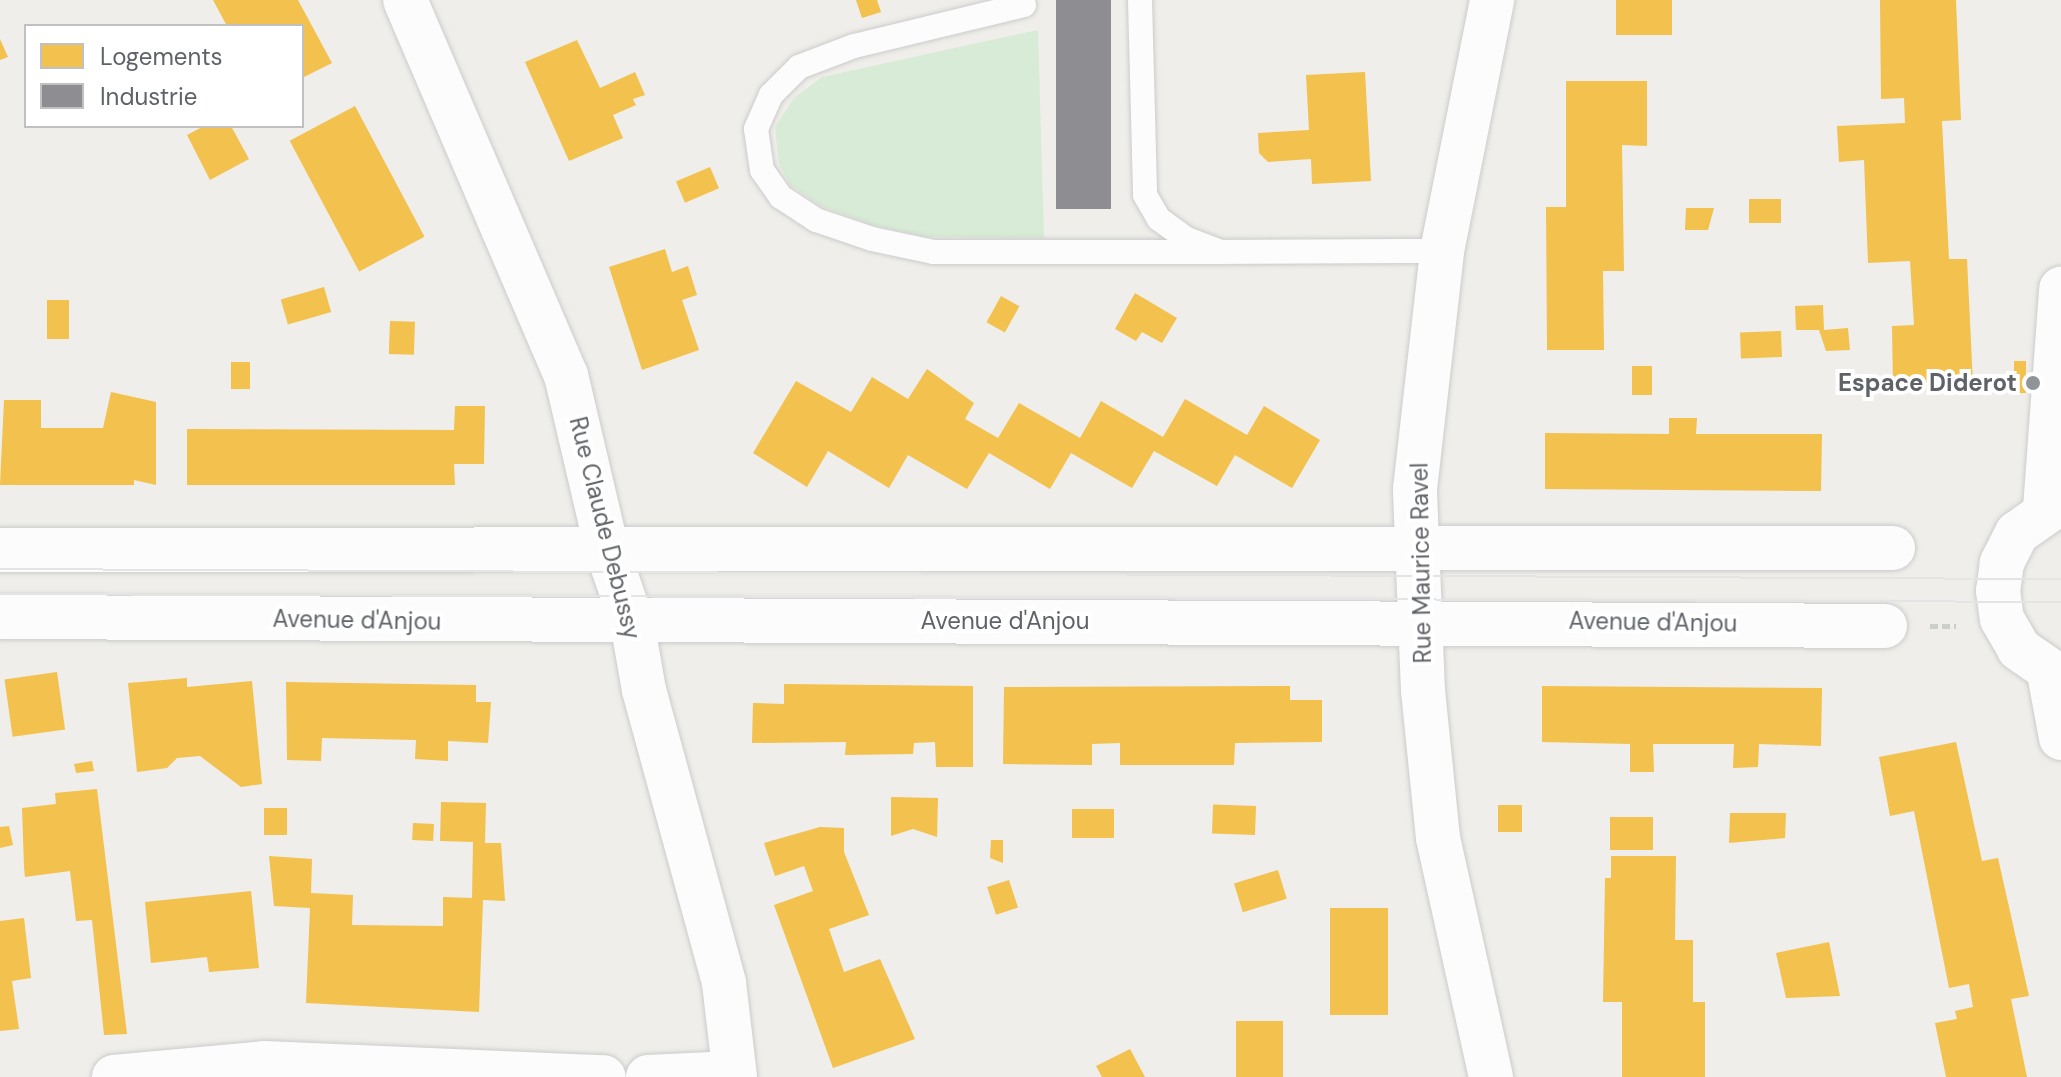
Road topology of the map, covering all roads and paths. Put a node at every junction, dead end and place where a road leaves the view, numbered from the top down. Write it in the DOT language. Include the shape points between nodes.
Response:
graph roads {
  1 [pos="405,0"];
  2 [pos="1140,0"];
  3 [pos="1492,0"];
  4 [pos="1024,5"];
  5 [pos="1442,251"];
  6 [pos="1221,252"];
  7 [pos="2061,289"];
  8 [pos="2053,506"];
  9 [pos="1893,548"];
  10 [pos="0,550"];
  11 [pos="607,550"];
  12 [pos="1419,552"];
  13 [pos="0,617"];
  14 [pos="1421,620"];
  15 [pos="632,622"];
  16 [pos="1885,626"];
  17 [pos="2009,634"];
  18 [pos="2055,676"];
  19 [pos="2061,738"];
  20 [pos="733,1075"];
  21 [pos="114,1077"];
  22 [pos="604,1077"];
  23 [pos="648,1077"];
  24 [pos="1491,1077"];
  1 -- 11 [label="street, Rue Claude Debussy" via="566,375"];
  2 -- 6 [label="lane" via="1145,195 1159,219 1187,239"];
  3 -- 5 [label="street, Rue Maurice Ravel"];
  4 -- 6 [label="lane" via="854,46 799,67 771,95 756,129 762,170 781,197 816,220 934,252"];
  5 -- 6 [label="lane"];
  5 -- 12 [label="street, Rue Maurice Ravel" via="1415,489"];
  7 -- 8 [label="street"];
  8 -- 17 [label="street" via="2017,533 2002,563 1999,603"];
  9 -- 12 [label="street"];
  10 -- 11 [label="street"];
  11 -- 12 [label="street"];
  11 -- 15 [label="street, Rue Claude Debussy"];
  12 -- 14 [label="street, Rue Maurice Ravel"];
  13 -- 15 [label="street, Avenue d'Anjou"];
  14 -- 15 [label="street, Avenue d'Anjou"];
  14 -- 16 [label="street, Avenue d'Anjou"];
  14 -- 24 [label="street, Rue Maurice Ravel" via="1438,838"];
  15 -- 20 [label="street, Rue Claude Debussy" via="644,690 724,983"];
  16 -- 17 [label="path" via="1959,626"];
  17 -- 18 [label="street"];
  18 -- 19 [label="street"];
  20 -- 23 [label="street"];
  21 -- 22 [label="street" via="264,1063"];
}
